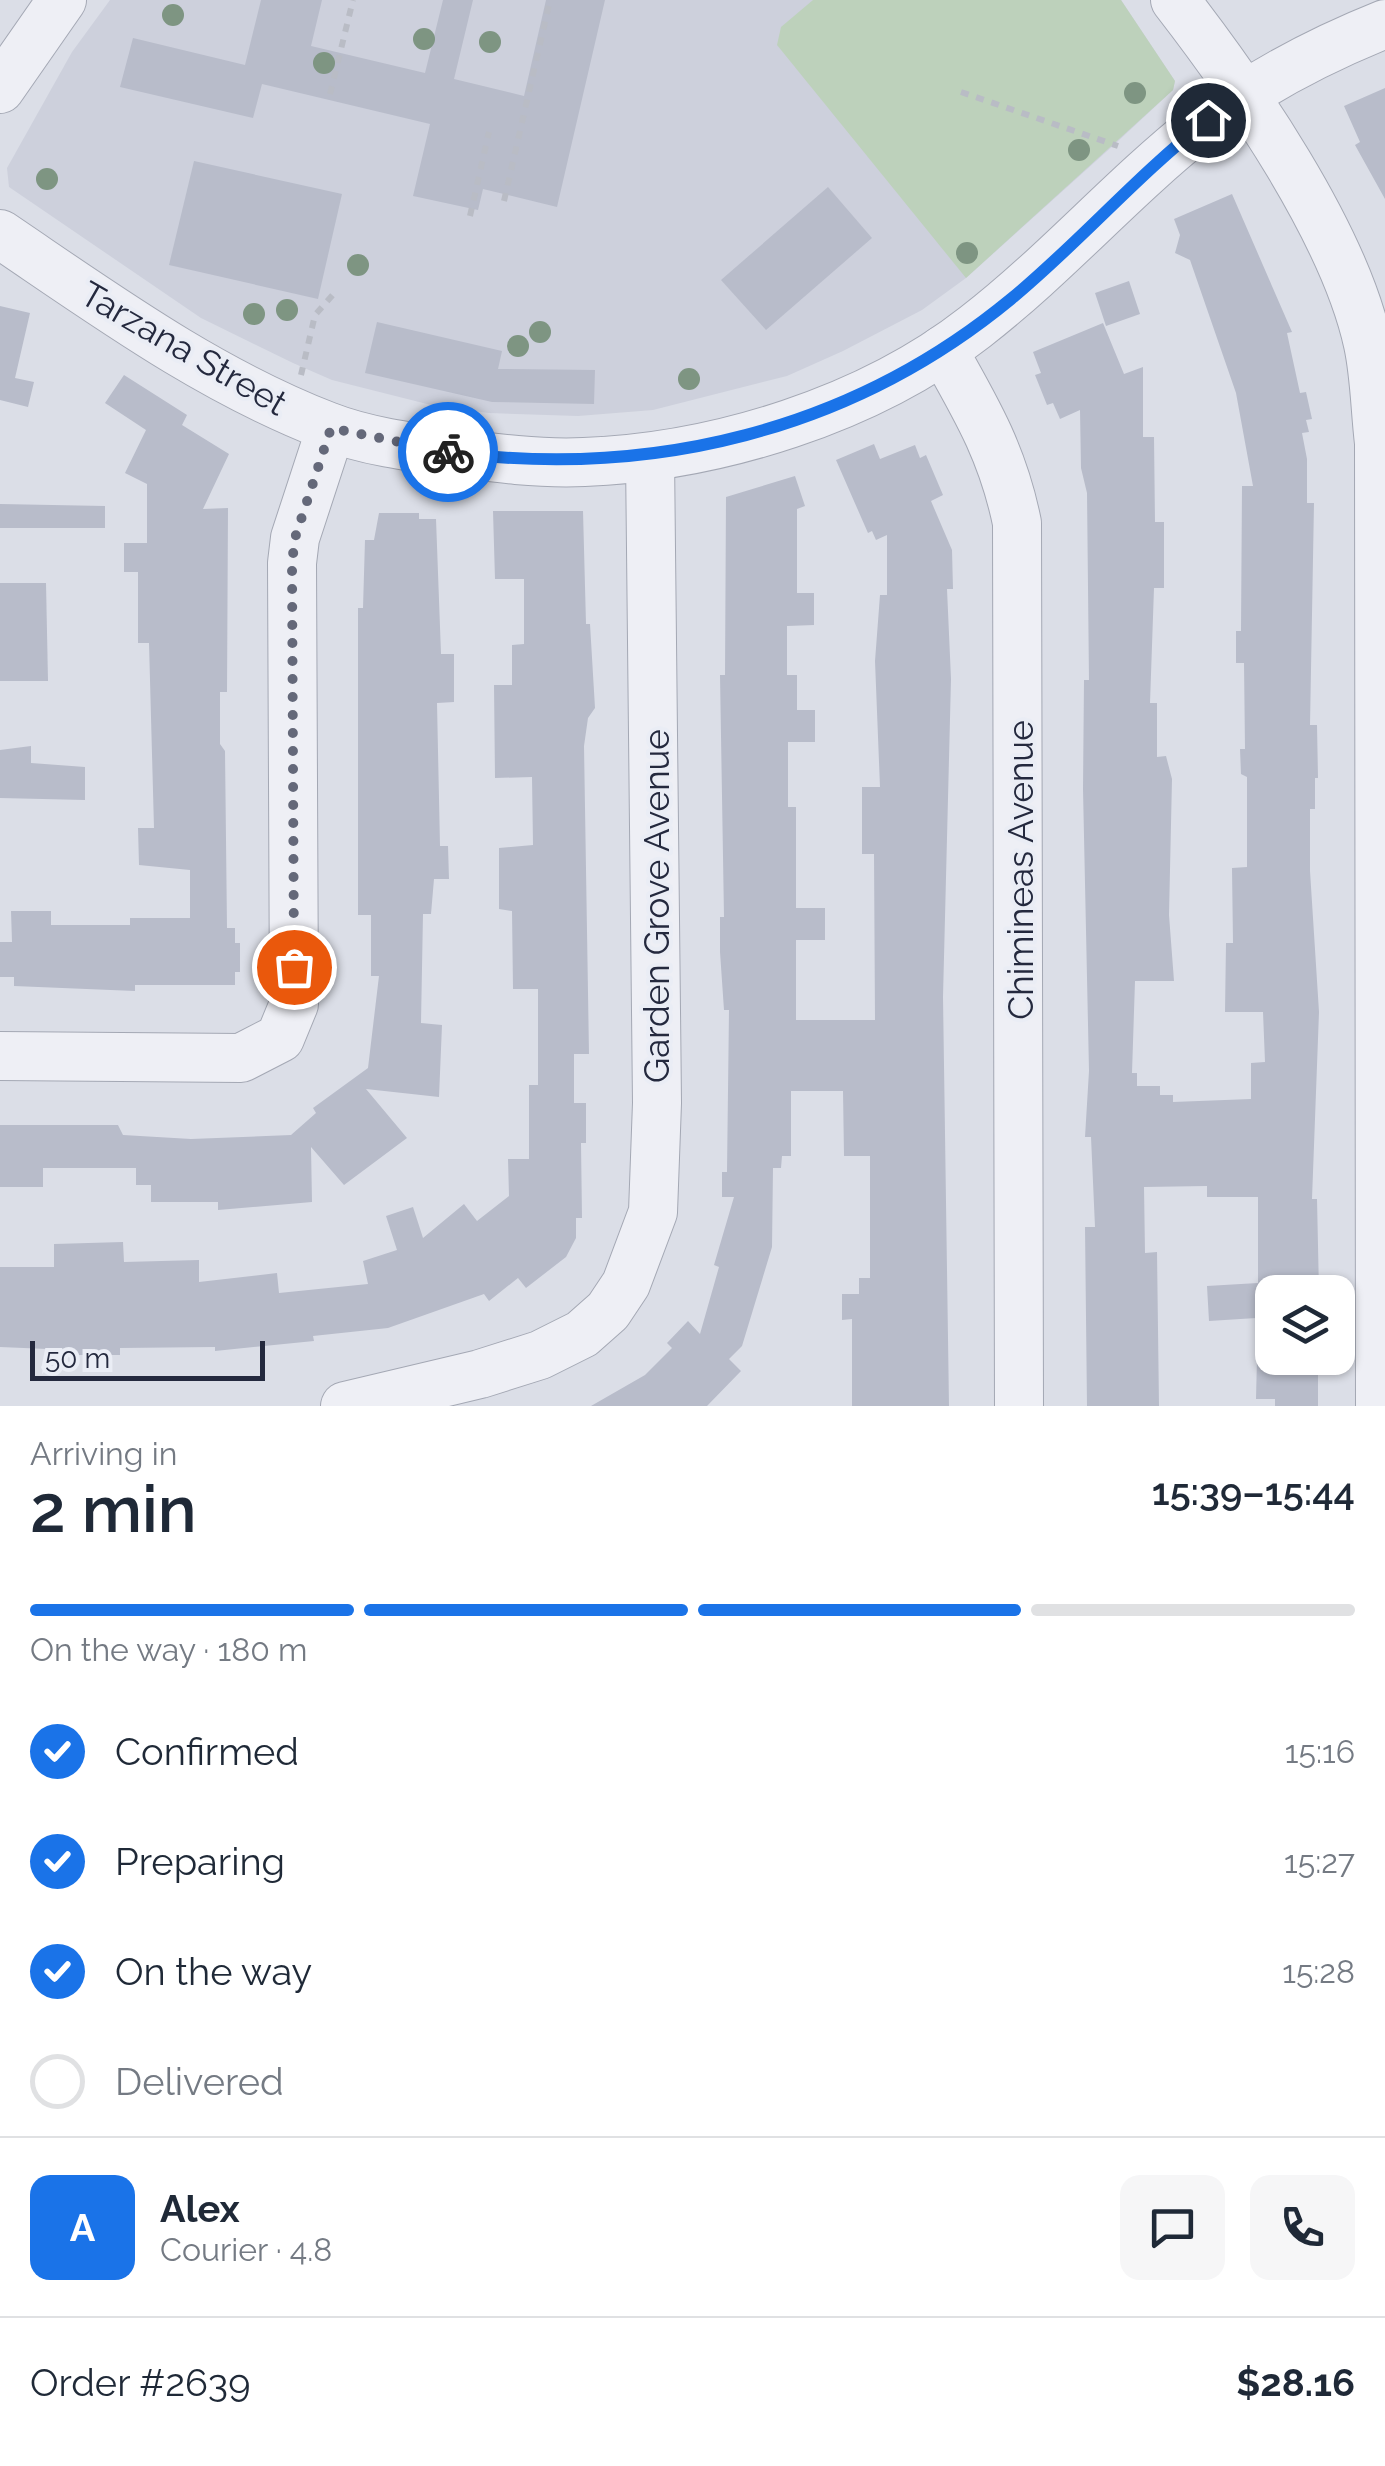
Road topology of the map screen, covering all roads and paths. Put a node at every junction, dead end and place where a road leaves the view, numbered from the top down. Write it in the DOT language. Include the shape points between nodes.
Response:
graph roads {
  1 [pos="62,0"];
  2 [pos="353,0"];
  3 [pos="550,0"];
  4 [pos="1175,0"];
  5 [pos="1385,24"];
  6 [pos="0,90"];
  7 [pos="961,92"];
  8 [pos="330,94"];
  9 [pos="1244,94"];
  10 [pos="489,132"];
  11 [pos="1123,150"];
  12 [pos="504,201"];
  13 [pos="470,216"];
  14 [pos="0,234"];
  15 [pos="337,290"];
  16 [pos="942,350"];
  17 [pos="300,376"];
  18 [pos="331,428"];
  19 [pos="650,457"];
  20 [pos="0,1056"];
  21 [pos="345,1406"];
  22 [pos="1019,1406"];
  23 [pos="1380,1406"];
  1 -- 6 [label="street"];
  2 -- 8 [label="path"];
  3 -- 12 [label="path"];
  4 -- 9 [label="street"];
  5 -- 9 [label="street, Tarzana Street"];
  7 -- 11 [label="path"];
  9 -- 16 [label="street, Tarzana Street" via="1195,130 1014,296"];
  9 -- 23 [label="street" via="1326,231 1368,342 1379,443"];
  10 -- 13 [label="path"];
  14 -- 18 [label="street, Tarzana Street" via="174,350"];
  15 -- 17 [label="path" via="315,315"];
  16 -- 19 [label="street, Tarzana Street" via="863,393 793,420"];
  16 -- 22 [label="street, Chimineas Avenue" via="989,428 1017,523"];
  18 -- 19 [label="street, Tarzana Street" via="506,460"];
  18 -- 20 [label="street" via="292,563 294,1004 280,1038 242,1058"];
  19 -- 21 [label="street, Garden Grove Avenue" via="658,1103 653,1212 626,1284 582,1334 540,1356"];
}
